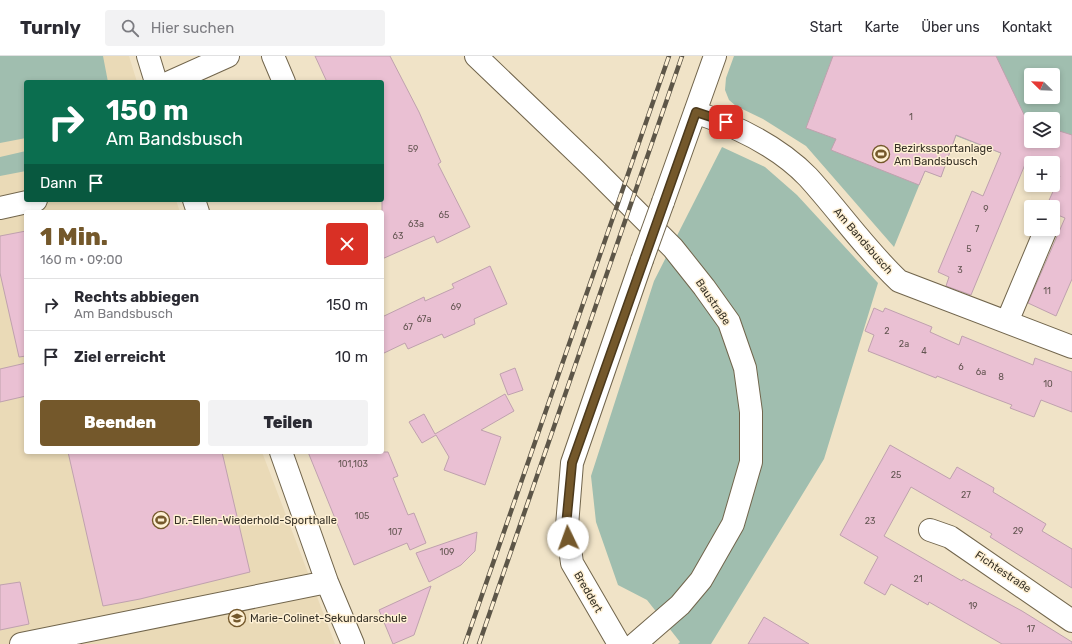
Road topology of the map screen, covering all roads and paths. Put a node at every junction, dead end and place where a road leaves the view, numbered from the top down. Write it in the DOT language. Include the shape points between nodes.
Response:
graph roads {
  1 [pos="148,56"];
  2 [pos="228,56"];
  3 [pos="273,56"];
  4 [pos="476,56"];
  5 [pos="714,56"];
  6 [pos="155,80"];
  7 [pos="174,80"];
  8 [pos="283,80"];
  9 [pos="696,112"];
  10 [pos="27,202"];
  11 [pos="0,208"];
  12 [pos="1043,236"];
  13 [pos="1007,322"];
  14 [pos="1072,347"];
  15 [pos="282,454"];
  16 [pos="930,530"];
  17 [pos="327,582"];
  18 [pos="1072,621"];
  19 [pos="21,644"];
  20 [pos="353,644"];
  21 [pos="619,644"];
  22 [pos="635,644"];
  1 -- 6 [label="street"];
  2 -- 7 [label="street"];
  3 -- 8 [label="street"];
  4 -- 22 [label="street, Baustraße" via="673,248 729,322 745,368 751,412 751,462 733,524 693,590 680,605"];
  5 -- 9 [label="street, Breddert"];
  9 -- 13 [label="street, Am Bandsbusch" via="726,122 781,154 807,177 882,266 898,281"];
  9 -- 21 [label="street, Breddert, bridge" via="572,463 566,526 572,562"];
  10 -- 11 [label="street"];
  12 -- 13 [label="street"];
  13 -- 14 [label="street, Am Bandsbusch"];
  15 -- 17 [label="street"];
  16 -- 18 [label="street, Fichtestraße" via="950,537"];
  17 -- 19 [label="street"];
  17 -- 20 [label="street"];
}
